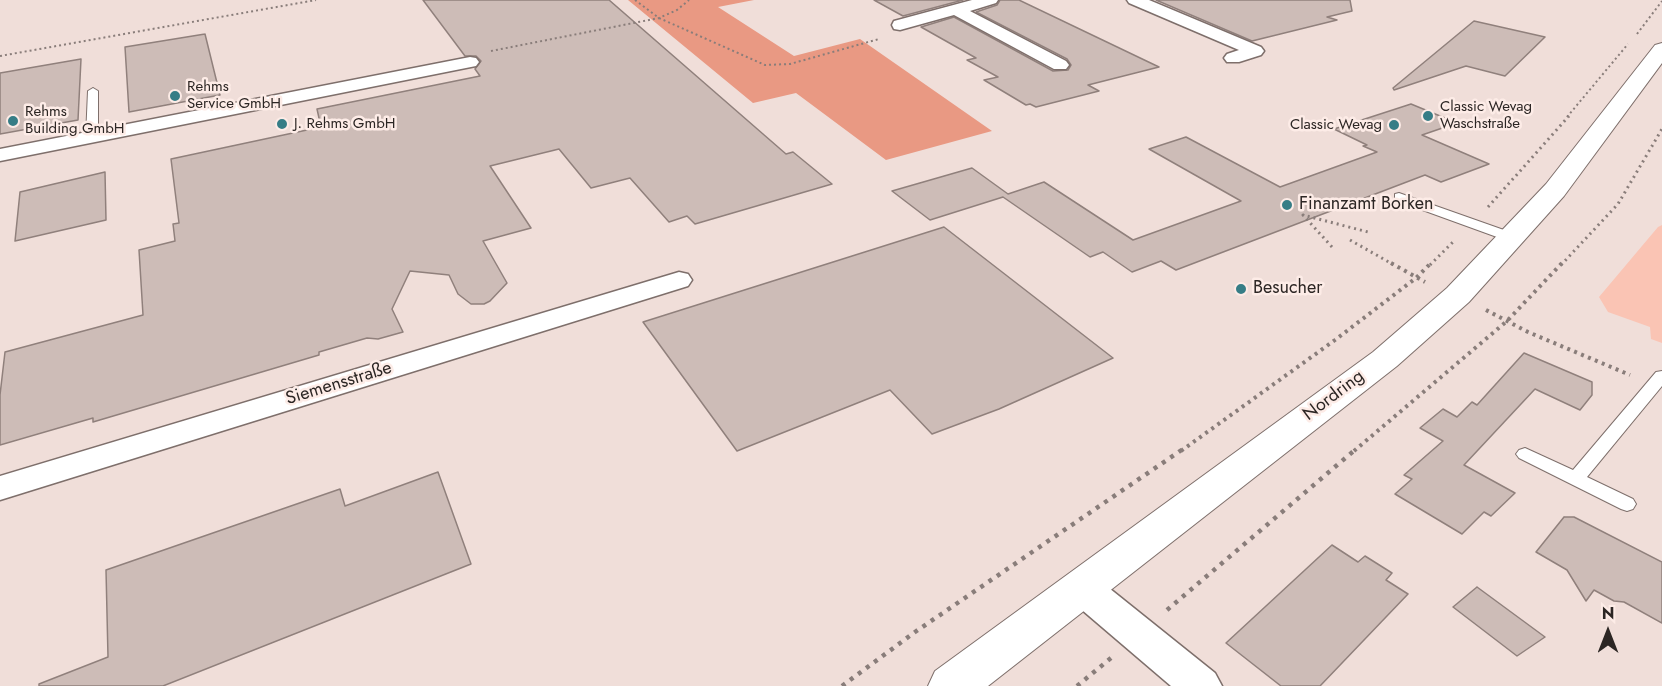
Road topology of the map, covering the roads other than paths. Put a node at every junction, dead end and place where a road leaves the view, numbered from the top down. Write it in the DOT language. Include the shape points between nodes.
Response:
graph roads {
  1 [pos="1135,0"];
  2 [pos="982,1"];
  3 [pos="956,10"];
  4 [pos="900,25"];
  5 [pos="1662,49"];
  6 [pos="1233,58"];
  7 [pos="470,62"];
  8 [pos="1060,65"];
  9 [pos="93,91"];
  10 [pos="92,137"];
  11 [pos="0,156"];
  12 [pos="1399,197"];
  13 [pos="1513,238"];
  14 [pos="679,280"];
  15 [pos="1658,380"];
  16 [pos="1525,454"];
  17 [pos="1576,478"];
  18 [pos="0,488"];
  19 [pos="1627,504"];
  20 [pos="1082,587"];
  21 [pos="952,686"];
  22 [pos="1201,686"];
  1 -- 6 [label="street" via="1255,51"];
  2 -- 3 [label="street"];
  3 -- 4 [label="street"];
  3 -- 8 [label="street"];
  5 -- 13 [label="main road, Nordring" via="1555,190"];
  7 -- 10 [label="street"];
  9 -- 10 [label="lane"];
  10 -- 11 [label="street"];
  12 -- 13 [label="lane"];
  13 -- 20 [label="main road, Nordring" via="1458,296 1384,359"];
  14 -- 18 [label="street, Siemensstraße"];
  15 -- 17 [label="lane"];
  16 -- 17 [label="lane"];
  17 -- 19 [label="lane"];
  20 -- 21 [label="main road, Nordring"];
  20 -- 22 [label="street"];
}
